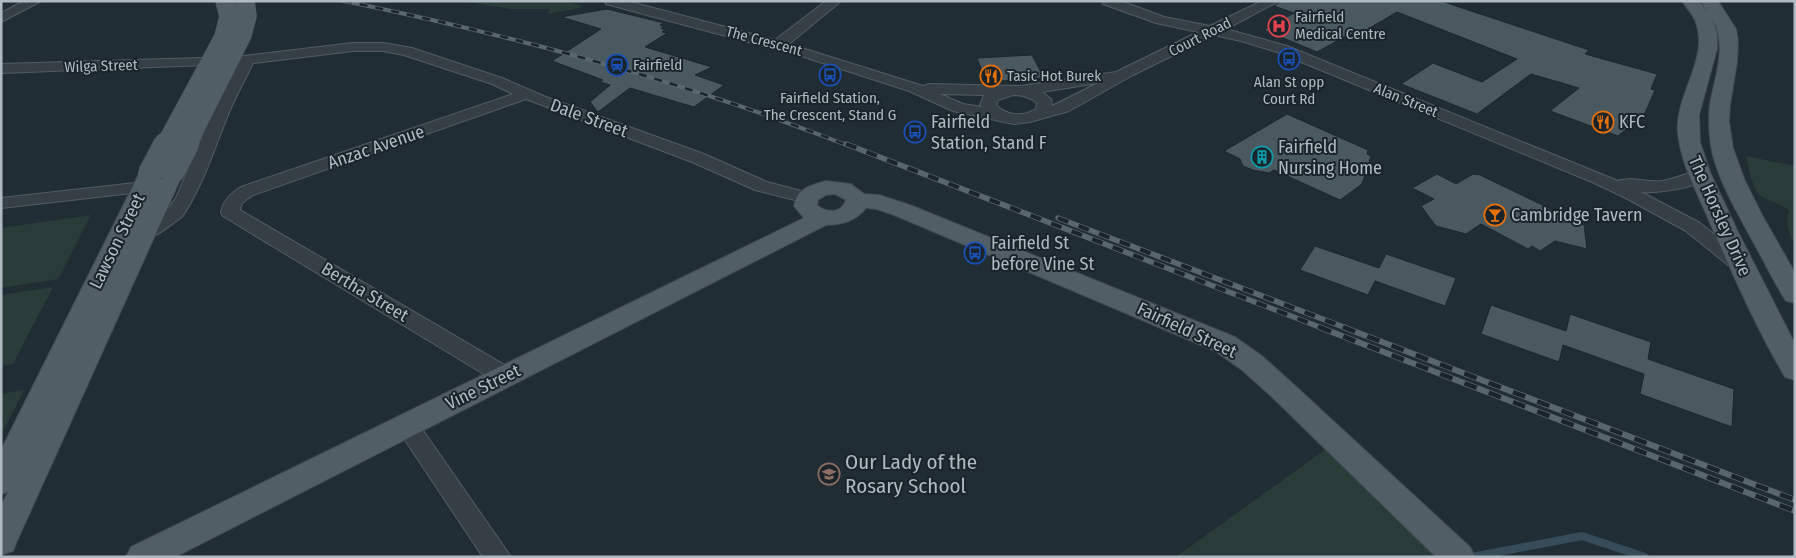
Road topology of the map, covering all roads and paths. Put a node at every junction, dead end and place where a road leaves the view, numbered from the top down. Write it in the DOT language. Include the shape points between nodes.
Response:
graph roads {
  1 [pos="36,1"];
  2 [pos="225,1"];
  3 [pos="244,1"];
  4 [pos="611,1"];
  5 [pos="835,1"];
  6 [pos="1108,1"];
  7 [pos="1273,1"];
  8 [pos="1690,1"];
  9 [pos="1709,1"];
  10 [pos="1,18"];
  11 [pos="1212,31"];
  12 [pos="778,45"];
  13 [pos="244,59"];
  14 [pos="202,62"];
  15 [pos="1,69"];
  16 [pos="1127,73"];
  17 [pos="914,88"];
  18 [pos="1020,90"];
  19 [pos="1003,91"];
  20 [pos="524,94"];
  21 [pos="1039,115"];
  22 [pos="1002,116"];
  23 [pos="1700,175"];
  24 [pos="1598,178"];
  25 [pos="147,180"];
  26 [pos="807,198"];
  27 [pos="856,200"];
  28 [pos="1,202"];
  29 [pos="230,205"];
  30 [pos="823,218"];
  31 [pos="142,235"];
  32 [pos="1740,265"];
  33 [pos="1795,295"];
  34 [pos="1795,370"];
  35 [pos="505,376"];
  36 [pos="407,424"];
  37 [pos="1,482"];
  38 [pos="1,541"];
  39 [pos="144,557"];
  40 [pos="498,557"];
  41 [pos="1458,557"];
  1 -- 10 [label="street"];
  2 -- 25 [label="main road, Lawson Street, bridge" via="229,16 224,37"];
  3 -- 31 [label="main road, Lawson Street, bridge" via="246,16 242,35"];
  4 -- 12 [label="street, The Crescent"];
  5 -- 12 [label="street"];
  6 -- 11 [label="street, Alan Street" via="1153,17"];
  7 -- 11 [label="street, Court Road"];
  8 -- 23 [label="main road, The Horsley Drive" via="1705,19 1709,34 1700,81 1691,103 1688,130 1690,151"];
  9 -- 33 [label="main road, The Horsley Drive" via="1727,29 1729,41 1720,105 1722,148 1750,215"];
  11 -- 16 [label="street, Court Road"];
  11 -- 24 [label="street, Alan Street" via="1282,49"];
  12 -- 17 [label="street, The Crescent"];
  13 -- 20 [label="street, Dale Street" via="369,46 395,48 471,72"];
  13 -- 31 [label="street, Lawson Street" via="185,198 175,213"];
  14 -- 15 [label="street, Wilga Street"];
  16 -- 18 [label="street, Court Road"];
  16 -- 21 [label="street, Court Road" via="1075,104"];
  17 -- 19 [label="street"];
  17 -- 22 [label="street" via="960,108"];
  18 -- 19 [label="street, Court Road"];
  18 -- 21 [label="street" via="1036,94 1045,102 1044,111"];
  19 -- 22 [label="street" via="991,96 988,105"];
  20 -- 26 [label="street, Dale Street" via="690,155 761,186"];
  20 -- 29 [label="street, Anzac Avenue" via="247,191"];
  21 -- 22 [label="street, Court Road" via="1019,119"];
  23 -- 24 [label="street, Alan Street" via="1661,188"];
  23 -- 32 [label="main road, The Horsley Drive"];
  24 -- 32 [label="street, Alan Street" via="1693,227"];
  25 -- 28 [label="street"];
  25 -- 37 [label="main road, Lawson Street"];
  26 -- 27 [label="main road" via="818,190 834,188 849,192"];
  26 -- 30 [label="main road" via="807,210"];
  27 -- 30 [label="main road" via="853,210 847,214"];
  27 -- 41 [label="main road, Fairfield Street" via="879,202 902,210 1225,344 1267,376"];
  29 -- 35 [label="street, Bertha Street" via="230,212"];
  30 -- 35 [label="main road, Vine Street"];
  31 -- 38 [label="main road, Lawson Street"];
  32 -- 34 [label="main road, The Horsley Drive"];
  35 -- 36 [label="main road, Vine Street"];
  36 -- 39 [label="main road, Vine Street"];
  36 -- 40 [label="street"];
}
